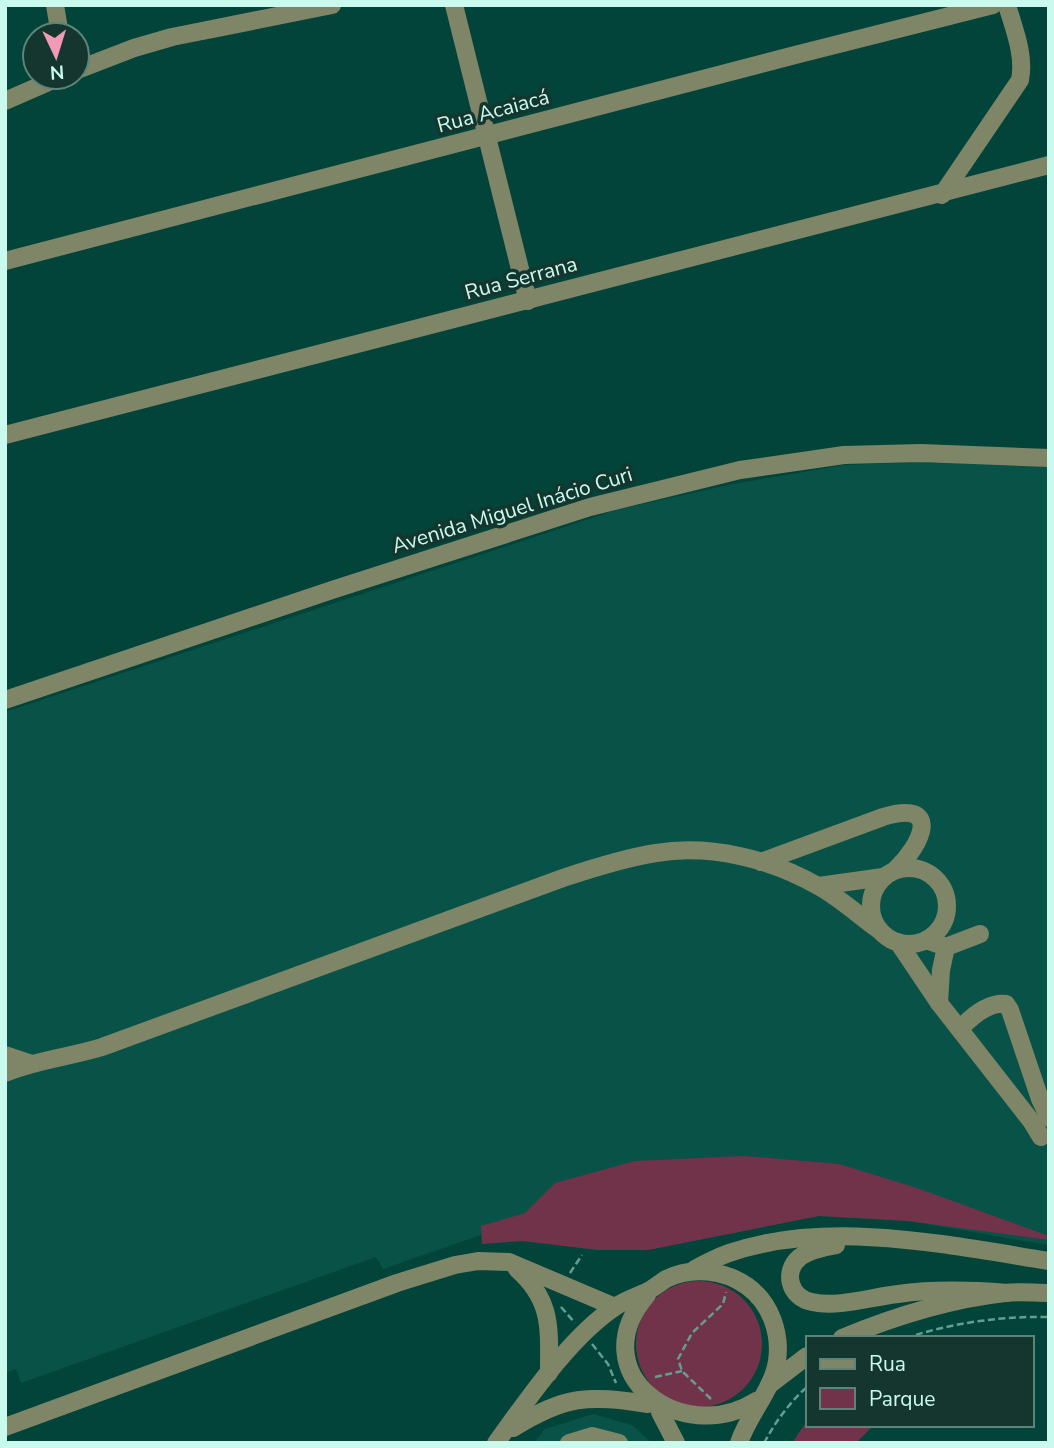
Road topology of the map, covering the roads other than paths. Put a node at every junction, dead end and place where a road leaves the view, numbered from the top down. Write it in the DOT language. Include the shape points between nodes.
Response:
graph roads {
  1 [pos="332,5"];
  2 [pos="454,5"];
  3 [pos="993,5"];
  4 [pos="1007,5"];
  5 [pos="274,11"];
  6 [pos="91,65"];
  7 [pos="28,91"];
  8 [pos="5,101"];
  9 [pos="488,136"];
  10 [pos="1049,166"];
  11 [pos="942,195"];
  12 [pos="5,261"];
  13 [pos="528,300"];
  14 [pos="5,434"];
  15 [pos="1049,458"];
  16 [pos="5,700"];
  17 [pos="761,862"];
  18 [pos="889,873"];
  19 [pos="820,886"];
  20 [pos="879,930"];
  21 [pos="980,934"];
  22 [pos="926,940"];
  23 [pos="898,942"];
  24 [pos="946,947"];
  25 [pos="939,1003"];
  26 [pos="960,1029"];
  27 [pos="5,1055"];
  28 [pos="29,1063"];
  29 [pos="5,1073"];
  30 [pos="1044,1120"];
  31 [pos="898,1238"];
  32 [pos="1049,1261"];
  33 [pos="509,1262"];
  34 [pos="687,1272"];
  35 [pos="651,1289"];
  36 [pos="1007,1293"];
  37 [pos="1049,1293"];
  38 [pos="615,1307"];
  39 [pos="847,1336"];
  40 [pos="806,1357"];
  41 [pos="549,1373"];
  42 [pos="765,1391"];
  43 [pos="654,1408"];
  44 [pos="5,1427"];
  45 [pos="499,1439"];
  46 [pos="569,1443"];
  47 [pos="619,1443"];
  48 [pos="676,1443"];
  49 [pos="739,1443"];
  1 -- 5 [label="street"];
  2 -- 9 [label="street"];
  3 -- 9 [label="street, Rua Acaiacá"];
  4 -- 11 [label="street" via="1021,58 1020,80"];
  5 -- 6 [label="street" via="147,44"];
  7 -- 8 [label="street"];
  9 -- 12 [label="street, Rua Acaiacá"];
  9 -- 13 [label="street"];
  10 -- 11 [label="street, Rua Serrana"];
  11 -- 13 [label="street, Rua Serrana"];
  13 -- 14 [label="street, Rua Serrana"];
  15 -- 16 [label="street, Avenida Miguel Inácio Curi" via="857,455 740,470 590,507"];
  17 -- 18 [label="street" via="883,817 911,812 921,824 917,846"];
  17 -- 19 [label="street"];
  17 -- 28 [label="street" via="696,851 657,852 607,864 102,1047"];
  18 -- 19 [label="street"];
  18 -- 20 [label="street" via="877,884 870,902"];
  18 -- 22 [label="street" via="907,867 920,869 941,884 947,896 944,922"];
  19 -- 20 [label="street"];
  20 -- 23 [label="street"];
  21 -- 24 [label="street"];
  22 -- 23 [label="street"];
  22 -- 24 [label="street"];
  23 -- 25 [label="street"];
  24 -- 25 [label="street"];
  25 -- 26 [label="street"];
  26 -- 30 [label="street"];
  26 -- 30 [label="street" via="972,1016 1006,1004"];
  27 -- 28 [label="street"];
  28 -- 29 [label="street"];
  31 -- 32 [label="street"];
  31 -- 34 [label="street" via="834,1237 762,1245"];
  31 -- 36 [label="street" via="806,1253 791,1270 792,1289 799,1298 823,1304 935,1290"];
  33 -- 38 [label="street"];
  33 -- 41 [label="street" via="538,1290 545,1308"];
  33 -- 44 [label="street" via="478,1261 423,1274"];
  34 -- 35 [label="street"];
  34 -- 42 [label="street" via="709,1271 730,1277 749,1287 764,1303 778,1343 776,1364"];
  35 -- 38 [label="street"];
  35 -- 43 [label="street" via="625,1332 625,1358 632,1382"];
  36 -- 37 [label="street"];
  36 -- 39 [label="street" via="952,1303"];
  38 -- 41 [label="street"];
  40 -- 42 [label="street"];
  41 -- 45 [label="street"];
  42 -- 43 [label="street" via="746,1410 704,1424 681,1422"];
  42 -- 49 [label="street"];
  43 -- 45 [label="street" via="588,1398 566,1402 542,1410"];
  43 -- 48 [label="street"];
  46 -- 47 [label="street" via="592,1436"];
}
